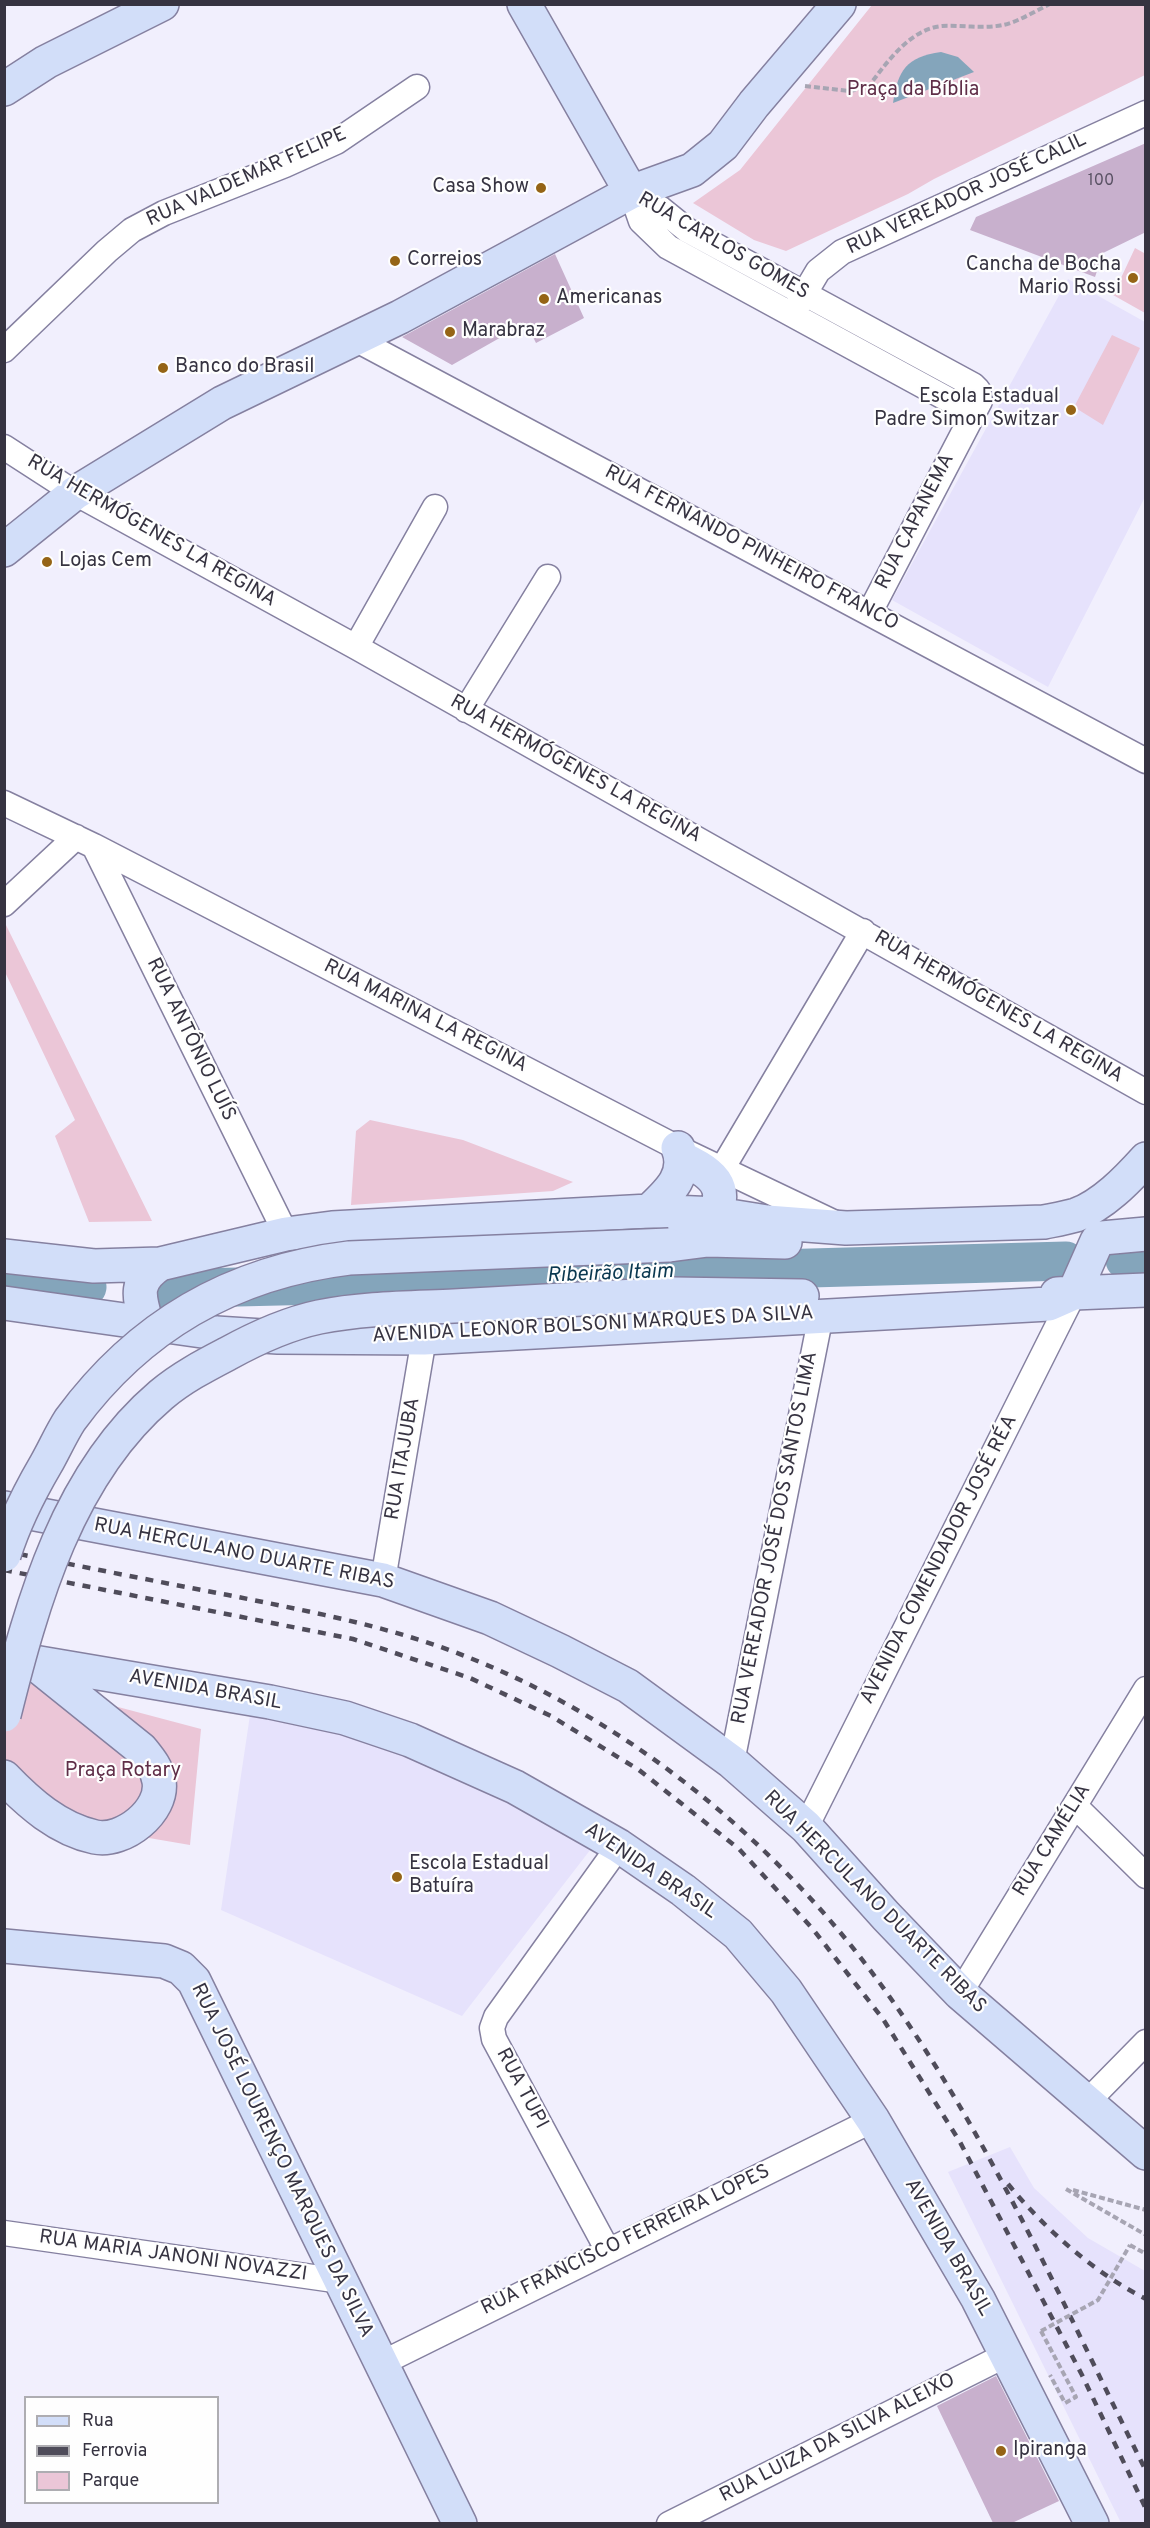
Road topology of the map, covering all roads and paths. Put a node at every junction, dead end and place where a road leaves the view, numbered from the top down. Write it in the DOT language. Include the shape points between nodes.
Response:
graph roads {
  1 [pos="162,4"];
  2 [pos="524,4"];
  3 [pos="839,4"];
  4 [pos="1050,4"];
  5 [pos="799,84"];
  6 [pos="417,87"];
  7 [pos="4,89"];
  8 [pos="1146,112"];
  9 [pos="631,192"];
  10 [pos="798,304"];
  11 [pos="355,339"];
  12 [pos="4,350"];
  13 [pos="976,407"];
  14 [pos="4,447"];
  15 [pos="75,493"];
  16 [pos="435,507"];
  17 [pos="4,550"];
  18 [pos="548,577"];
  19 [pos="870,612"];
  20 [pos="356,647"];
  21 [pos="466,710"];
  22 [pos="1146,761"];
  23 [pos="4,803"];
  24 [pos="85,842"];
  25 [pos="4,904"];
  26 [pos="863,931"];
  27 [pos="1146,1092"];
  28 [pos="680,1153"];
  29 [pos="1146,1159"];
  30 [pos="722,1169"];
  31 [pos="1088,1209"];
  32 [pos="650,1211"];
  33 [pos="713,1227"];
  34 [pos="820,1232"];
  35 [pos="286,1234"];
  36 [pos="1146,1234"];
  37 [pos="7,1252"];
  38 [pos="160,1264"];
  39 [pos="94,1266"];
  40 [pos="1080,1281"];
  41 [pos="1146,1290"];
  42 [pos="4,1303"];
  43 [pos="821,1315"];
  44 [pos="100,1318"];
  45 [pos="147,1324"];
  46 [pos="424,1338"];
  47 [pos="4,1508"];
  48 [pos="4,1555"];
  49 [pos="383,1580"];
  50 [pos="19,1659"];
  51 [pos="1146,1689"];
  52 [pos="4,1715"];
  53 [pos="732,1762"];
  54 [pos="4,1777"];
  55 [pos="1075,1806"];
  56 [pos="806,1827"];
  57 [pos="619,1846"];
  58 [pos="1146,1876"];
  59 [pos="8,1942"];
  60 [pos="960,1993"];
  61 [pos="1146,2042"];
  62 [pos="1085,2104"];
  63 [pos="873,2120"];
  64 [pos="1146,2153"];
  65 [pos="1146,2210"];
  66 [pos="4,2233"];
  67 [pos="1146,2235"];
  68 [pos="607,2249"];
  69 [pos="1146,2254"];
  70 [pos="341,2281"];
  71 [pos="1008,2354"];
  72 [pos="380,2364"];
  73 [pos="1049,2374"];
  74 [pos="460,2523"];
  75 [pos="669,2523"];
  76 [pos="1092,2523"];
  1 -- 7 [label="main road" via="46,62"];
  2 -- 9 [label="main road"];
  3 -- 9 [label="main road" via="723,145 692,170"];
  4 -- 5 [label="path" via="1004,25 940,26 919,35 895,51 868,87 850,92"];
  6 -- 12 [label="street, RUA VALDEMAR FELIPE" via="336,142 132,230"];
  8 -- 10 [label="street, RUA VEREADOR JOSÉ CALIL" via="842,252 818,271"];
  9 -- 10 [label="street, RUA CARLOS GOMES" via="641,221 668,247"];
  9 -- 11 [label="main road"];
  10 -- 13 [label="street, RUA CARLOS GOMES" via="973,385 978,390"];
  11 -- 15 [label="main road" via="222,403"];
  11 -- 19 [label="street, RUA FERNANDO PINHEIRO FRANCO"];
  13 -- 19 [label="street, RUA CAPANEMA"];
  14 -- 15 [label="street, RUA HERMÓGENES LA REGINA"];
  15 -- 17 [label="main road"];
  15 -- 20 [label="street, RUA HERMÓGENES LA REGINA"];
  16 -- 20 [label="street"];
  18 -- 21 [label="street"];
  19 -- 22 [label="street, RUA FERNANDO PINHEIRO FRANCO"];
  20 -- 21 [label="street, RUA HERMÓGENES LA REGINA"];
  21 -- 26 [label="street, RUA HERMÓGENES LA REGINA"];
  23 -- 24 [label="street, RUA MARINA LA REGINA"];
  24 -- 25 [label="street"];
  24 -- 28 [label="street, RUA MARINA LA REGINA"];
  24 -- 35 [label="street, RUA ANTÔNIO LUÍS"];
  26 -- 27 [label="street, RUA HERMÓGENES LA REGINA"];
  26 -- 30 [label="street"];
  28 -- 30 [label="street, RUA MARINA LA REGINA"];
  28 -- 32 [label="main road" via="681,1172 676,1183"];
  28 -- 33 [label="main road" via="716,1181 720,1199"];
  29 -- 31 [label="main road" via="1126,1181"];
  30 -- 34 [label="street, RUA MARINA LA REGINA"];
  31 -- 34 [label="main road" via="1044,1222"];
  31 -- 34 [label="main road" via="1069,1226 1024,1238 925,1242"];
  32 -- 33 [label="main road"];
  32 -- 35 [label="main road" via="467,1219"];
  33 -- 34 [label="main road" via="767,1222"];
  33 -- 48 [label="main road, bridge" via="669,1245 349,1258 297,1266 213,1297 183,1313 131,1352 98,1385 69,1422 30,1493"];
  35 -- 38 [label="main road"];
  36 -- 40 [label="main road" via="1097,1241"];
  37 -- 39 [label="main road"];
  38 -- 39 [label="main road"];
  38 -- 45 [label="main road" via="144,1277 140,1287"];
  39 -- 44 [label="main road" via="117,1286 117,1299"];
  40 -- 41 [label="main road, AVENIDA LEONOR BOLSONI MARQUES DA SILVA"];
  40 -- 43 [label="main road, AVENIDA LEONOR BOLSONI MARQUES DA SILVA" via="1050,1304"];
  40 -- 52 [label="main road, AVENIDA LEONOR BOLSONI MARQUES DA SILVA, bridge" via="928,1298 672,1294 390,1309 330,1315 287,1325 188,1375 161,1395 127,1431 72,1510 38,1593"];
  40 -- 56 [label="street, AVENIDA COMENDADOR JOSÉ RÉA"];
  42 -- 44 [label="main road, AVENIDA LEONOR BOLSONI MARQUES DA SILVA"];
  43 -- 46 [label="main road, AVENIDA LEONOR BOLSONI MARQUES DA SILVA"];
  43 -- 53 [label="street, RUA VEREADOR JOSÉ DOS SANTOS LIMA"];
  44 -- 45 [label="main road, AVENIDA LEONOR BOLSONI MARQUES DA SILVA"];
  45 -- 46 [label="main road, AVENIDA LEONOR BOLSONI MARQUES DA SILVA" via="216,1333"];
  46 -- 49 [label="street, RUA ITAJUBA"];
  47 -- 49 [label="main road, RUA HERCULANO DUARTE RIBAS"];
  49 -- 53 [label="main road, RUA HERCULANO DUARTE RIBAS" via="490,1618 560,1650 628,1686"];
  50 -- 54 [label="main road" via="141,1749 154,1766 159,1782 157,1800 145,1817 107,1839 61,1825 26,1800"];
  50 -- 57 [label="main road, AVENIDA BRASIL" via="345,1718 410,1740 515,1787"];
  51 -- 55 [label="street, RUA CAMÉLIA"];
  53 -- 56 [label="main road, RUA HERCULANO DUARTE RIBAS"];
  55 -- 58 [label="street"];
  55 -- 60 [label="street, RUA CAMÉLIA"];
  56 -- 60 [label="main road, RUA HERCULANO DUARTE RIBAS"];
  57 -- 63 [label="main road, AVENIDA BRASIL" via="738,1934 786,1991"];
  57 -- 68 [label="street, RUA TUPI" via="496,2017 492,2028 494,2039"];
  59 -- 70 [label="main road, RUA JOSÉ LOURENÇO MARQUES DA SILVA" via="164,1961 181,1968 194,1981"];
  60 -- 62 [label="main road, RUA HERCULANO DUARTE RIBAS"];
  61 -- 62 [label="street"];
  62 -- 64 [label="main road, RUA HERCULANO DUARTE RIBAS"];
  63 -- 68 [label="street, RUA FRANCISCO FERREIRA LOPES"];
  63 -- 71 [label="main road, AVENIDA BRASIL"];
  65 -- 67 [label="path" via="1066,2189"];
  66 -- 70 [label="street, RUA MARIA JANONI NOVAZZI"];
  68 -- 72 [label="street, RUA FRANCISCO FERREIRA LOPES"];
  69 -- 73 [label="path, bridge" via="1130,2245 1098,2300 1041,2331 1076,2397 1065,2403"];
  70 -- 72 [label="main road, RUA JOSÉ LOURENÇO MARQUES DA SILVA"];
  71 -- 75 [label="street, RUA LUIZA DA SILVA ALEIXO"];
  71 -- 76 [label="main road, AVENIDA BRASIL"];
  72 -- 74 [label="main road, RUA JOSÉ LOURENÇO MARQUES DA SILVA"];
}
